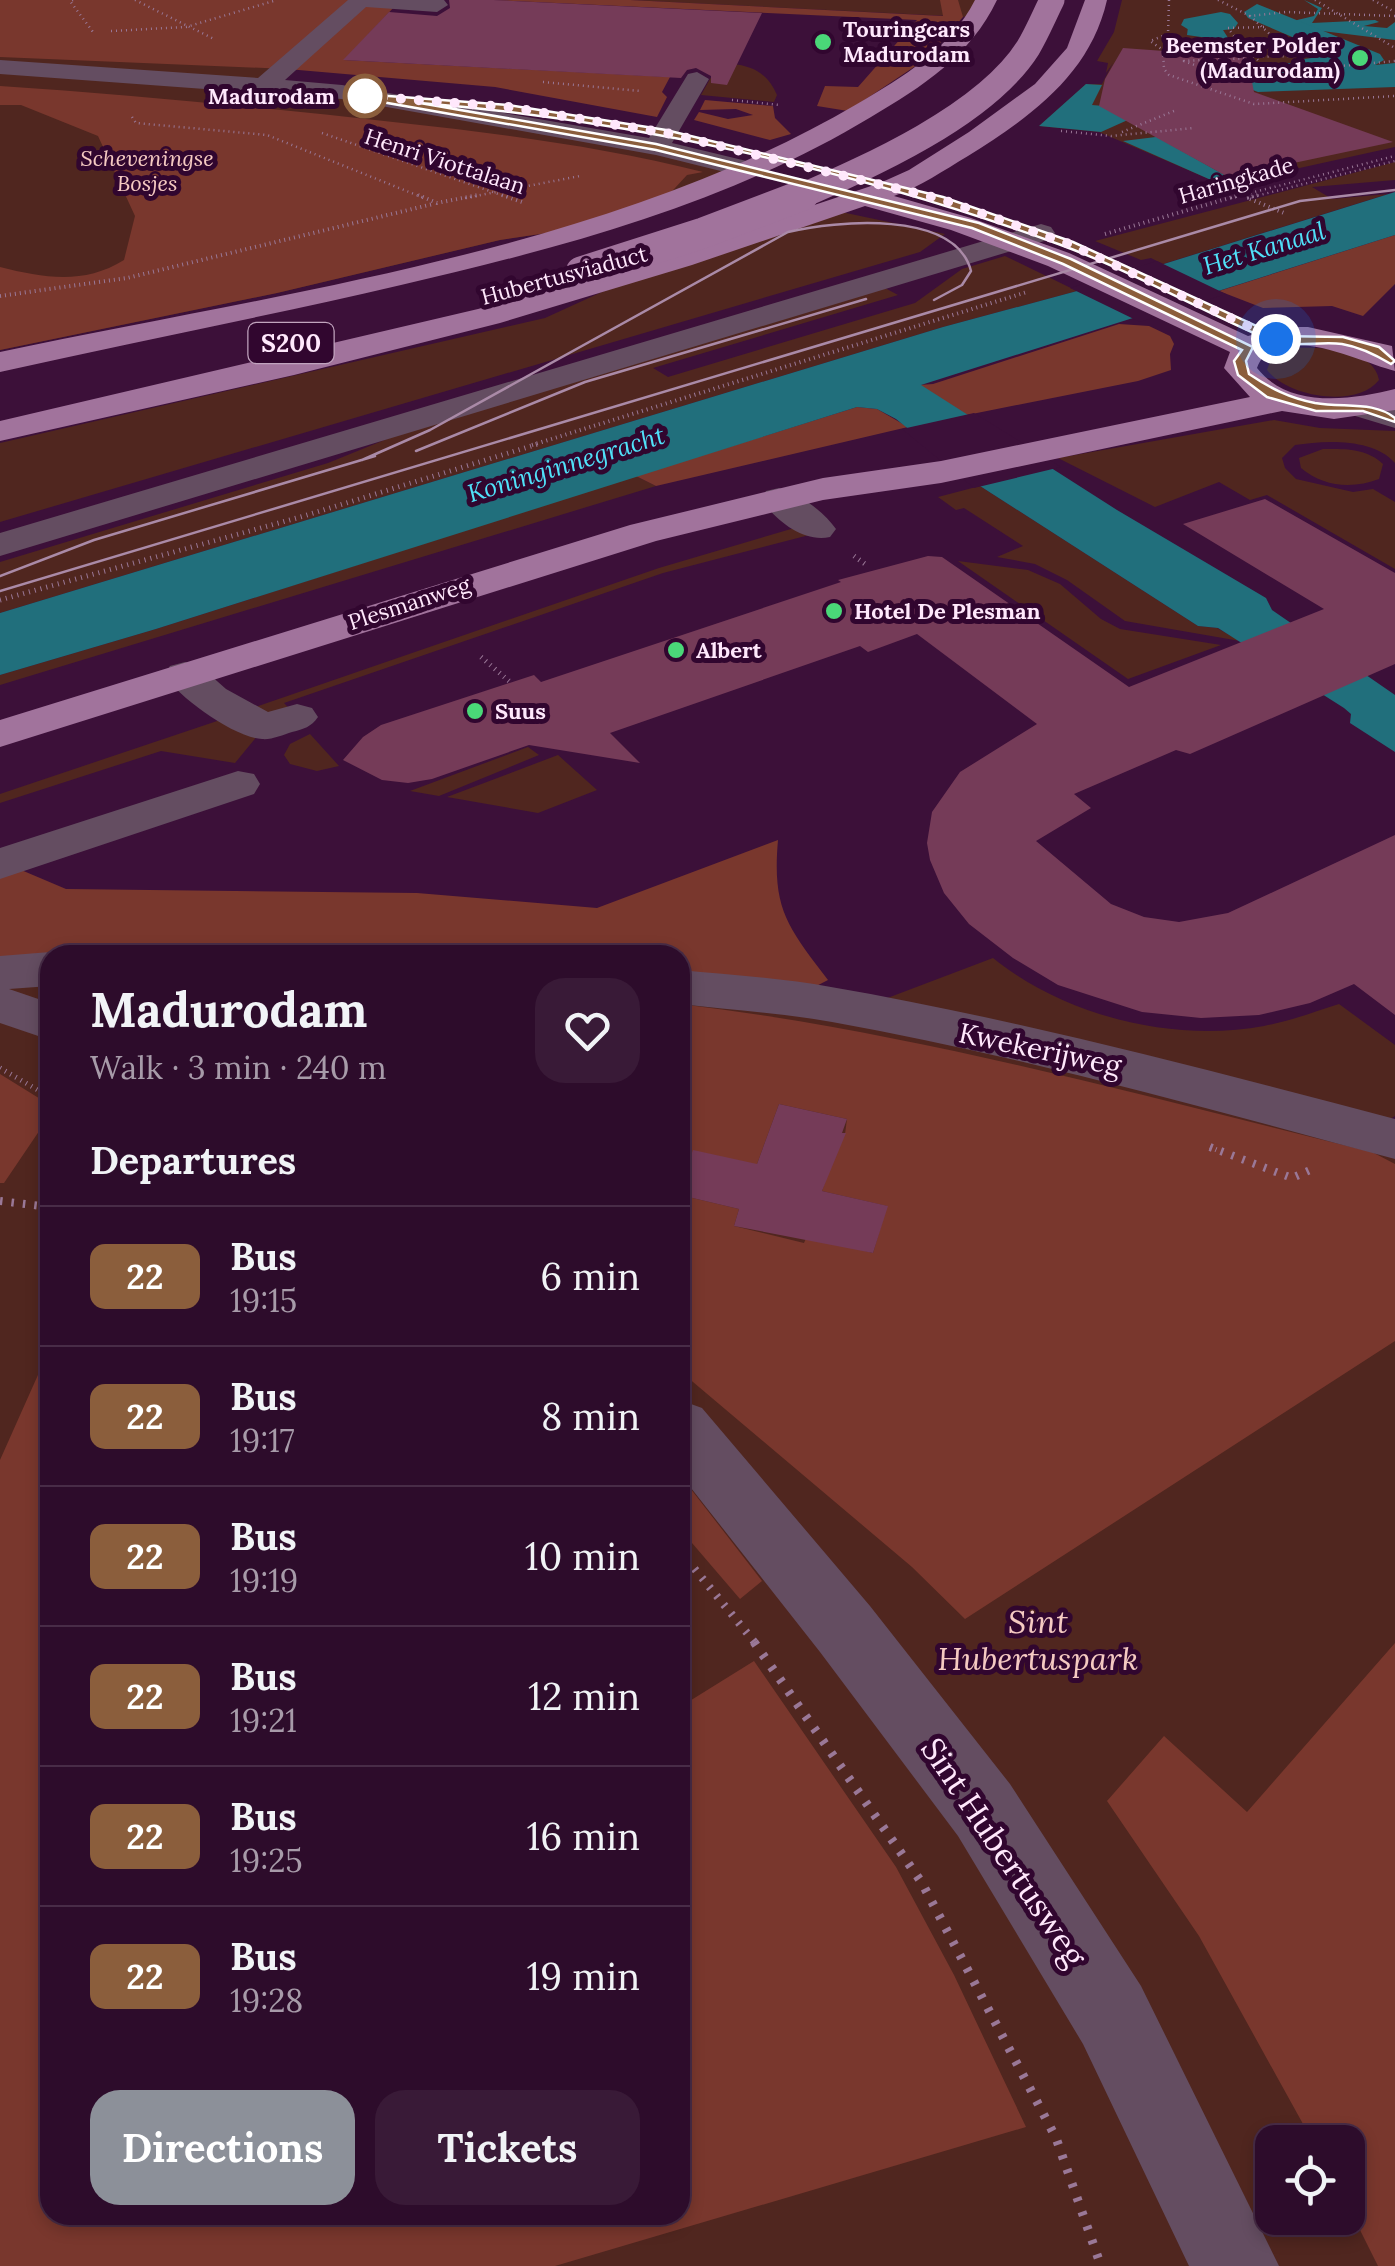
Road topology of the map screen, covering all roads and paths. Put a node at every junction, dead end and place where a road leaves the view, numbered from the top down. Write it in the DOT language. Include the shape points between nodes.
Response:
graph roads {
  1 [pos="135,0"];
  2 [pos="276,0"];
  3 [pos="361,0"];
  4 [pos="986,0"];
  5 [pos="1052,0"];
  6 [pos="1096,0"];
  7 [pos="1169,0"];
  8 [pos="1218,0"];
  9 [pos="1314,0"];
  10 [pos="1372,0"];
  11 [pos="438,4"];
  12 [pos="1395,14"];
  13 [pos="1250,16"];
  14 [pos="1343,17"];
  15 [pos="1265,28"];
  16 [pos="1395,48"];
  17 [pos="1294,56"];
  18 [pos="1253,57"];
  19 [pos="1154,58"];
  20 [pos="1164,59"];
  21 [pos="1395,61"];
  22 [pos="0,67"];
  23 [pos="1208,70"];
  24 [pos="1244,73"];
  25 [pos="689,78"];
  26 [pos="265,85"];
  27 [pos="946,90"];
  28 [pos="1210,90"];
  29 [pos="1201,96"];
  30 [pos="1395,96"];
  31 [pos="1240,100"];
  32 [pos="1232,104"];
  33 [pos="124,107"];
  34 [pos="1174,112"];
  35 [pos="1194,128"];
  36 [pos="316,129"];
  37 [pos="1056,131"];
  38 [pos="664,134"];
  39 [pos="1111,136"];
  40 [pos="778,158"];
  41 [pos="1395,159"];
  42 [pos="749,170"];
  43 [pos="592,174"];
  44 [pos="714,185"];
  45 [pos="891,188"];
  46 [pos="495,194"];
  47 [pos="1236,194"];
  48 [pos="863,196"];
  49 [pos="1247,198"];
  50 [pos="437,203"];
  51 [pos="531,205"];
  52 [pos="1284,212"];
  53 [pos="803,216"];
  54 [pos="1029,236"];
  55 [pos="1095,237"];
  56 [pos="569,265"];
  57 [pos="1033,290"];
  58 [pos="0,296"];
  59 [pos="1259,357"];
  60 [pos="1392,357"];
  61 [pos="0,362"];
  62 [pos="0,386"];
  63 [pos="1285,400"];
  64 [pos="0,408"];
  65 [pos="1385,408"];
  66 [pos="0,430"];
  67 [pos="1035,443"];
  68 [pos="0,545"];
  69 [pos="0,600"];
  70 [pos="482,657"];
  71 [pos="185,675"];
  72 [pos="509,681"];
  73 [pos="297,717"];
  74 [pos="0,734"];
  75 [pos="238,784"];
  76 [pos="0,864"];
  77 [pos="40,970"];
  78 [pos="0,973"];
  79 [pos="690,988"];
  80 [pos="0,1004"];
  81 [pos="40,1018"];
  82 [pos="0,1068"];
  83 [pos="40,1091"];
  84 [pos="1395,1139"];
  85 [pos="0,1201"];
  86 [pos="40,1206"];
  87 [pos="690,1439"];
  88 [pos="690,1563"];
  89 [pos="1101,2266"];
  90 [pos="1235,2266"];
  1 -- 2 [label="path" via="186,27"];
  3 -- 11 [label="street"];
  3 -- 26 [label="street"];
  4 -- 40 [label="main road" via="957,44 907,85"];
  5 -- 56 [label="main road, Hubertusviaduct / S200, bridge" via="1044,27 1010,71 924,135 782,205"];
  6 -- 45 [label="main road" via="1090,25 1031,101"];
  7 -- 20 [label="path" via="1168,34 1150,41 1164,50"];
  8 -- 13 [label="path"];
  9 -- 14 [label="path"];
  10 -- 12 [label="path"];
  12 -- 14 [label="path"];
  13 -- 14 [label="path"];
  13 -- 15 [label="path"];
  14 -- 16 [label="path"];
  15 -- 17 [label="path"];
  15 -- 18 [label="path" via="1228,28"];
  17 -- 18 [label="path"];
  17 -- 21 [label="path" via="1308,69"];
  18 -- 23 [label="path" via="1184,62"];
  18 -- 24 [label="path" via="1264,67"];
  19 -- 20 [label="path"];
  20 -- 28 [label="path" via="1169,76"];
  22 -- 26 [label="street"];
  25 -- 38 [label="street" via="680,112"];
  26 -- 38 [label="street"];
  27 -- 56 [label="main road, Hubertusviaduct / S200" via="861,144 769,188"];
  28 -- 29 [label="path"];
  28 -- 31 [label="path"];
  30 -- 31 [label="path"];
  31 -- 32 [label="path"];
  33 -- 50 [label="path" via="136,123 267,135"];
  34 -- 39 [label="path"];
  35 -- 39 [label="path"];
  36 -- 46 [label="path, Henri Viottalaan"];
  37 -- 39 [label="path"];
  38 -- 40 [label="street"];
  38 -- 42 [label="street"];
  40 -- 42 [label="main road"];
  40 -- 45 [label="main road"];
  41 -- 47 [label="path, Haringkade"];
  41 -- 49 [label="path"];
  42 -- 44 [label="main road"];
  42 -- 48 [label="main road"];
  43 -- 46 [label="path"];
  44 -- 53 [label="street"];
  44 -- 61 [label="main road" via="516,250"];
  45 -- 48 [label="main road"];
  45 -- 54 [label="main road" via="998,216"];
  46 -- 50 [label="path"];
  46 -- 51 [label="path, Henri Viottalaan"];
  47 -- 49 [label="path"];
  47 -- 55 [label="path, Haringkade"];
  48 -- 53 [label="main road"];
  48 -- 54 [label="main road"];
  49 -- 52 [label="path"];
  50 -- 58 [label="path" via="127,278"];
  53 -- 66 [label="main road" via="528,308"];
  54 -- 59 [label="main road" via="1188,309"];
  54 -- 68 [label="street"];
  56 -- 62 [label="main road, Hubertusviaduct / S200"];
  56 -- 64 [label="main road, Hubertusviaduct / S200" via="408,316"];
  57 -- 69 [label="path" via="304,516"];
  59 -- 60 [label="main road" via="1343,341"];
  59 -- 63 [label="main road"];
  59 -- 67 [label="main road, Plesmanweg"];
  63 -- 65 [label="main road"];
  63 -- 67 [label="main road, Plesmanweg"];
  67 -- 71 [label="main road, Plesmanweg" via="931,466 820,509 779,499 536,564"];
  70 -- 72 [label="path"];
  71 -- 73 [label="street" via="264,727"];
  71 -- 74 [label="main road, Plesmanweg"];
  75 -- 76 [label="street"];
  77 -- 78 [label="street"];
  79 -- 84 [label="street, Kwekerijweg" via="829,1004 1142,1072"];
  80 -- 81 [label="street"];
  82 -- 83 [label="path"];
  85 -- 86 [label="path"];
  87 -- 90 [label="street, Sint Hubertusweg" via="984,1810 1112,2015"];
  88 -- 89 [label="path" via="770,1662 922,1882 1056,2138"];
}
